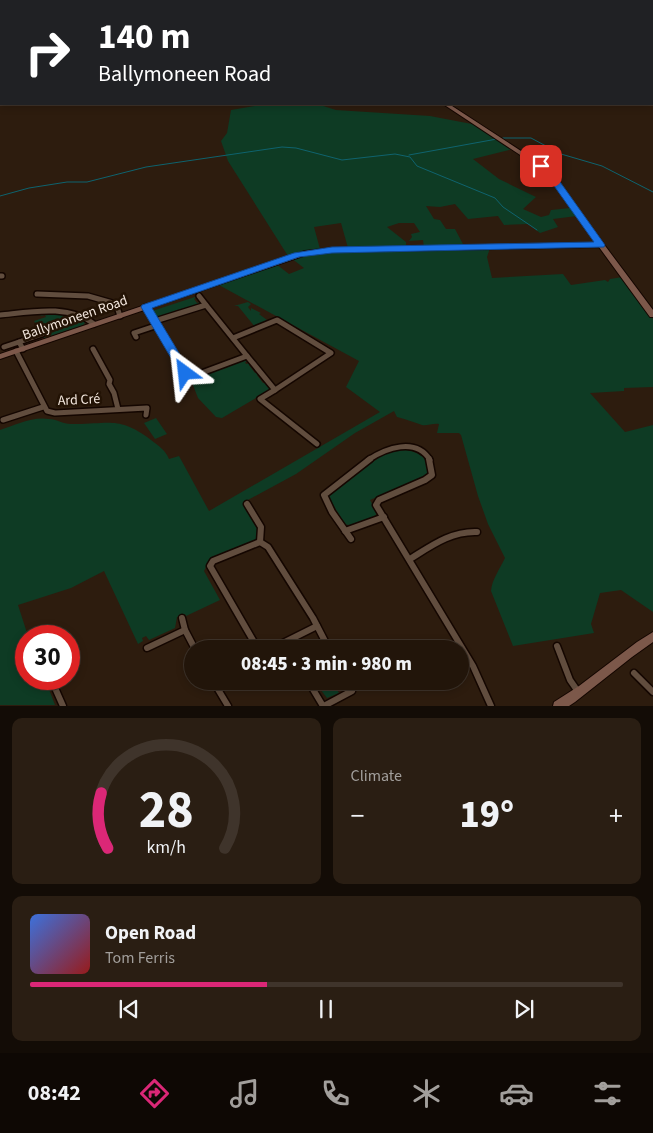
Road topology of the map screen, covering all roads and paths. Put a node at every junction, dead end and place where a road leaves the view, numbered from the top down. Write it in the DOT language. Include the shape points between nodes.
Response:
graph roads {
  1 [pos="448,105"];
  2 [pos="600,245"];
  3 [pos="37,294"];
  4 [pos="200,296"];
  5 [pos="206,305"];
  6 [pos="146,307"];
  7 [pos="39,312"];
  8 [pos="0,315"];
  9 [pos="653,315"];
  10 [pos="120,316"];
  11 [pos="39,319"];
  12 [pos="156,323"];
  13 [pos="94,324"];
  14 [pos="42,334"];
  15 [pos="136,336"];
  16 [pos="233,338"];
  17 [pos="4,347"];
  18 [pos="19,347"];
  19 [pos="93,349"];
  20 [pos="247,356"];
  21 [pos="0,357"];
  22 [pos="275,390"];
  23 [pos="43,407"];
  24 [pos="118,409"];
  25 [pos="146,415"];
  26 [pos="3,420"];
  27 [pos="316,444"];
  28 [pos="247,504"];
  29 [pos="384,517"];
  30 [pos="345,531"];
  31 [pos="477,532"];
  32 [pos="351,539"];
  33 [pos="260,542"];
  34 [pos="410,559"];
  35 [pos="182,618"];
  36 [pos="317,626"];
  37 [pos="185,630"];
  38 [pos="652,639"];
  39 [pos="190,640"];
  40 [pos="252,640"];
  41 [pos="295,640"];
  42 [pos="325,640"];
  43 [pos="557,646"];
  44 [pos="146,648"];
  45 [pos="634,673"];
  46 [pos="56,690"];
  47 [pos="219,690"];
  48 [pos="313,690"];
  49 [pos="352,690"];
  50 [pos="653,692"];
  51 [pos="579,694"];
  52 [pos="63,706"];
  53 [pos="228,706"];
  54 [pos="323,706"];
  55 [pos="492,706"];
  56 [pos="558,706"];
  1 -- 2 [label="street" via="545,169"];
  2 -- 6 [label="street, Ballymoneen Road" via="305,253"];
  2 -- 9 [label="street"];
  3 -- 10 [label="street" via="92,296 116,304"];
  4 -- 5 [label="street"];
  5 -- 12 [label="street"];
  5 -- 16 [label="street"];
  6 -- 10 [label="street, Ballymoneen Road"];
  6 -- 12 [label="street"];
  7 -- 8 [label="street"];
  7 -- 11 [label="street"];
  7 -- 13 [label="street" via="80,315"];
  10 -- 13 [label="street, Ballymoneen Road"];
  12 -- 15 [label="street" via="134,333"];
  12 -- 20 [label="street" via="188,378"];
  13 -- 18 [label="street, Ballymoneen Road"];
  14 -- 18 [label="street"];
  16 -- 20 [label="street"];
  16 -- 22 [label="street" via="277,320 331,352"];
  17 -- 18 [label="street"];
  18 -- 21 [label="street, Ballymoneen Road"];
  18 -- 23 [label="street, Ard Cré"];
  19 -- 24 [label="street, Ard Cré" via="110,380"];
  20 -- 22 [label="street"];
  22 -- 27 [label="street" via="260,399"];
  23 -- 24 [label="street, Ard Cré" via="55,413"];
  23 -- 26 [label="street, Ard Cré" via="10,421"];
  24 -- 25 [label="street, Ard Cré" via="147,408"];
  28 -- 33 [label="street" via="261,527"];
  29 -- 30 [label="street"];
  29 -- 30 [label="street" via="376,502 432,475 433,467 423,452 408,447 387,449 324,495"];
  29 -- 34 [label="street"];
  30 -- 32 [label="street"];
  31 -- 34 [label="street" via="458,533"];
  33 -- 36 [label="street" via="268,547"];
  33 -- 40 [label="street" via="216,560 210,566"];
  34 -- 55 [label="street" via="473,666"];
  35 -- 37 [label="street"];
  36 -- 41 [label="street"];
  36 -- 42 [label="street"];
  37 -- 39 [label="street"];
  37 -- 44 [label="street"];
  38 -- 51 [label="street" via="633,649"];
  43 -- 51 [label="street"];
  45 -- 50 [label="street"];
  46 -- 52 [label="street"];
  47 -- 53 [label="street"];
  48 -- 54 [label="street"];
  49 -- 54 [label="street"];
  51 -- 56 [label="street"];
}
